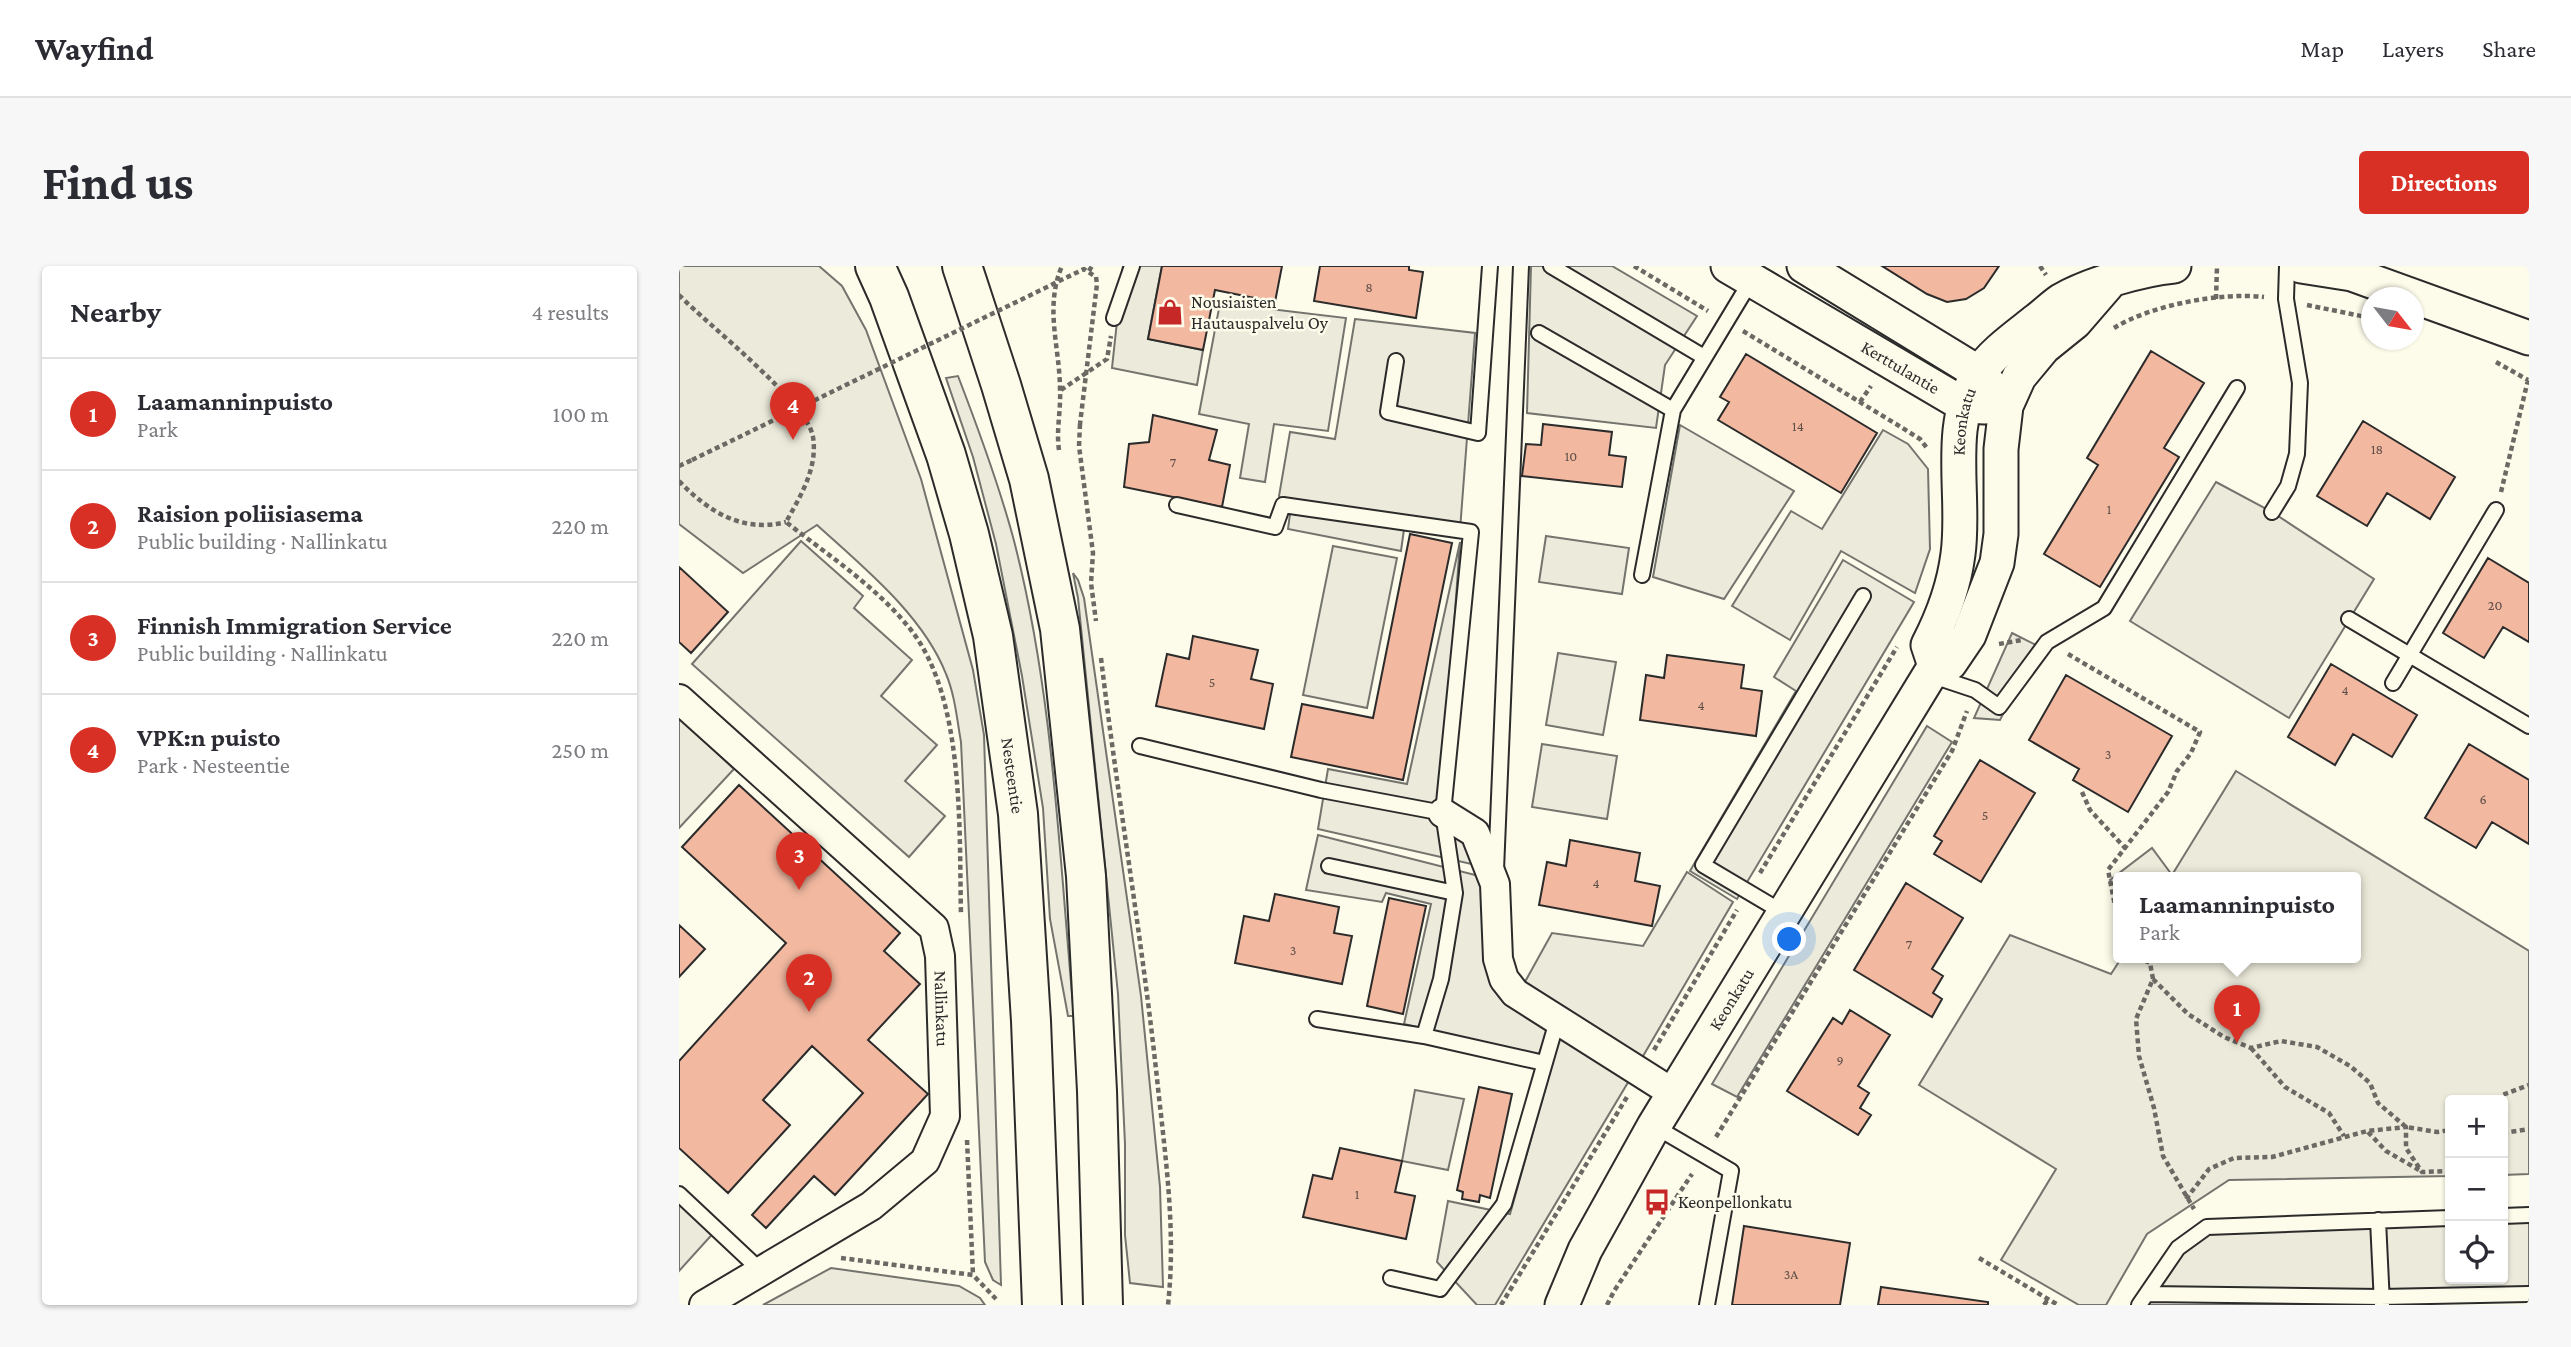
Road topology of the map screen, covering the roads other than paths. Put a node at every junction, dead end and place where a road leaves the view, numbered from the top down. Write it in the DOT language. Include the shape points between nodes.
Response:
graph roads {
  1 [pos="875,266"];
  2 [pos="962,266"];
  3 [pos="1132,266"];
  4 [pos="1490,266"];
  5 [pos="1521,266"];
  6 [pos="1551,266"];
  7 [pos="1804,266"];
  8 [pos="2174,266"];
  9 [pos="2287,266"];
  10 [pos="2301,266"];
  11 [pos="1746,271"];
  12 [pos="2108,273"];
  13 [pos="1114,318"];
  14 [pos="1539,333"];
  15 [pos="2529,338"];
  16 [pos="1704,357"];
  17 [pos="1396,360"];
  18 [pos="1979,373"];
  19 [pos="2237,388"];
  20 [pos="1965,406"];
  21 [pos="2006,406"];
  22 [pos="1673,410"];
  23 [pos="1177,505"];
  24 [pos="2496,510"];
  25 [pos="2272,512"];
  26 [pos="1641,575"];
  27 [pos="1863,596"];
  28 [pos="2350,619"];
  29 [pos="2411,655"];
  30 [pos="1932,670"];
  31 [pos="2393,683"];
  32 [pos="679,699"];
  33 [pos="2529,726"];
  34 [pos="1140,746"];
  35 [pos="1443,813"];
  36 [pos="1329,866"];
  37 [pos="1495,884"];
  38 [pos="1455,893"];
  39 [pos="1784,914"];
  40 [pos="1317,1019"];
  41 [pos="1557,1021"];
  42 [pos="1424,1037"];
  43 [pos="1544,1063"];
  44 [pos="1674,1093"];
  45 [pos="1654,1126"];
  46 [pos="679,1194"];
  47 [pos="2529,1215"];
  48 [pos="2508,1216"];
  49 [pos="2445,1218"];
  50 [pos="2378,1220"];
  51 [pos="760,1270"];
  52 [pos="1391,1278"];
  53 [pos="2529,1294"];
  54 [pos="2143,1300"];
  55 [pos="2381,1301"];
  56 [pos="703,1305"];
  57 [pos="1042,1305"];
  58 [pos="1103,1305"];
  59 [pos="1562,1305"];
  60 [pos="1707,1305"];
  1 -- 57 [label="main road, Nesteentie" via="946,454 993,636 1019,828"];
  2 -- 58 [label="main road" via="1029,479 1060,629 1086,876"];
  3 -- 13 [label="lane"];
  4 -- 17 [label="lane" via="1478,433 1388,412"];
  5 -- 37 [label="lane"];
  6 -- 16 [label="lane"];
  7 -- 18 [label="street, Kerttulantie"];
  8 -- 12 [label="street"];
  9 -- 25 [label="lane" via="2286,299 2299,383 2297,454 2288,486"];
  10 -- 15 [label="street" via="2364,278"];
  11 -- 16 [label="lane" via="1726,321"];
  11 -- 20 [label="street, Kerttulantie"];
  12 -- 18 [label="street" via="2062,300"];
  12 -- 21 [label="street" via="2075,321 2019,377"];
  14 -- 22 [label="lane"];
  16 -- 22 [label="lane"];
  18 -- 20 [label="street, Keonkatu"];
  18 -- 21 [label="street, Keonkatu"];
  19 -- 30 [label="lane" via="2104,608 2047,642 1999,707"];
  20 -- 21 [label="street"];
  20 -- 30 [label="street, Keonkatu" via="1958,553 1945,607 1928,645"];
  21 -- 30 [label="street, Keonkatu" via="1997,563 1969,635 1950,663"];
  22 -- 26 [label="lane"];
  23 -- 35 [label="lane" via="1275,527 1283,505 1471,532"];
  24 -- 29 [label="lane"];
  27 -- 39 [label="lane" via="1703,865"];
  28 -- 29 [label="lane"];
  29 -- 31 [label="lane"];
  29 -- 33 [label="lane"];
  30 -- 39 [label="street, Keonkatu"];
  32 -- 51 [label="street, Nallinkatu" via="935,928 940,956 945,1116 925,1161 871,1206"];
  34 -- 35 [label="lane" via="1321,790"];
  35 -- 37 [label="street" via="1475,832"];
  35 -- 38 [label="lane"];
  36 -- 38 [label="lane"];
  37 -- 41 [label="street" via="1498,959 1504,979 1515,993"];
  38 -- 42 [label="lane" via="1441,979"];
  39 -- 44 [label="street, Keonkatu"];
  40 -- 42 [label="lane"];
  41 -- 43 [label="lane"];
  41 -- 44 [label="street"];
  42 -- 43 [label="lane"];
  43 -- 52 [label="lane" via="1504,1204 1440,1289"];
  44 -- 45 [label="street, Keonkatu"];
  45 -- 59 [label="street, Keonkatu" via="1585,1250"];
  45 -- 60 [label="lane" via="1731,1171"];
  46 -- 51 [label="lane"];
  47 -- 48 [label="lane"];
  49 -- 50 [label="lane"];
  50 -- 54 [label="lane" via="2207,1227 2178,1248"];
  50 -- 55 [label="lane"];
  51 -- 56 [label="street, Nallinkatu"];
  53 -- 55 [label="lane"];
  54 -- 55 [label="lane"];
}
